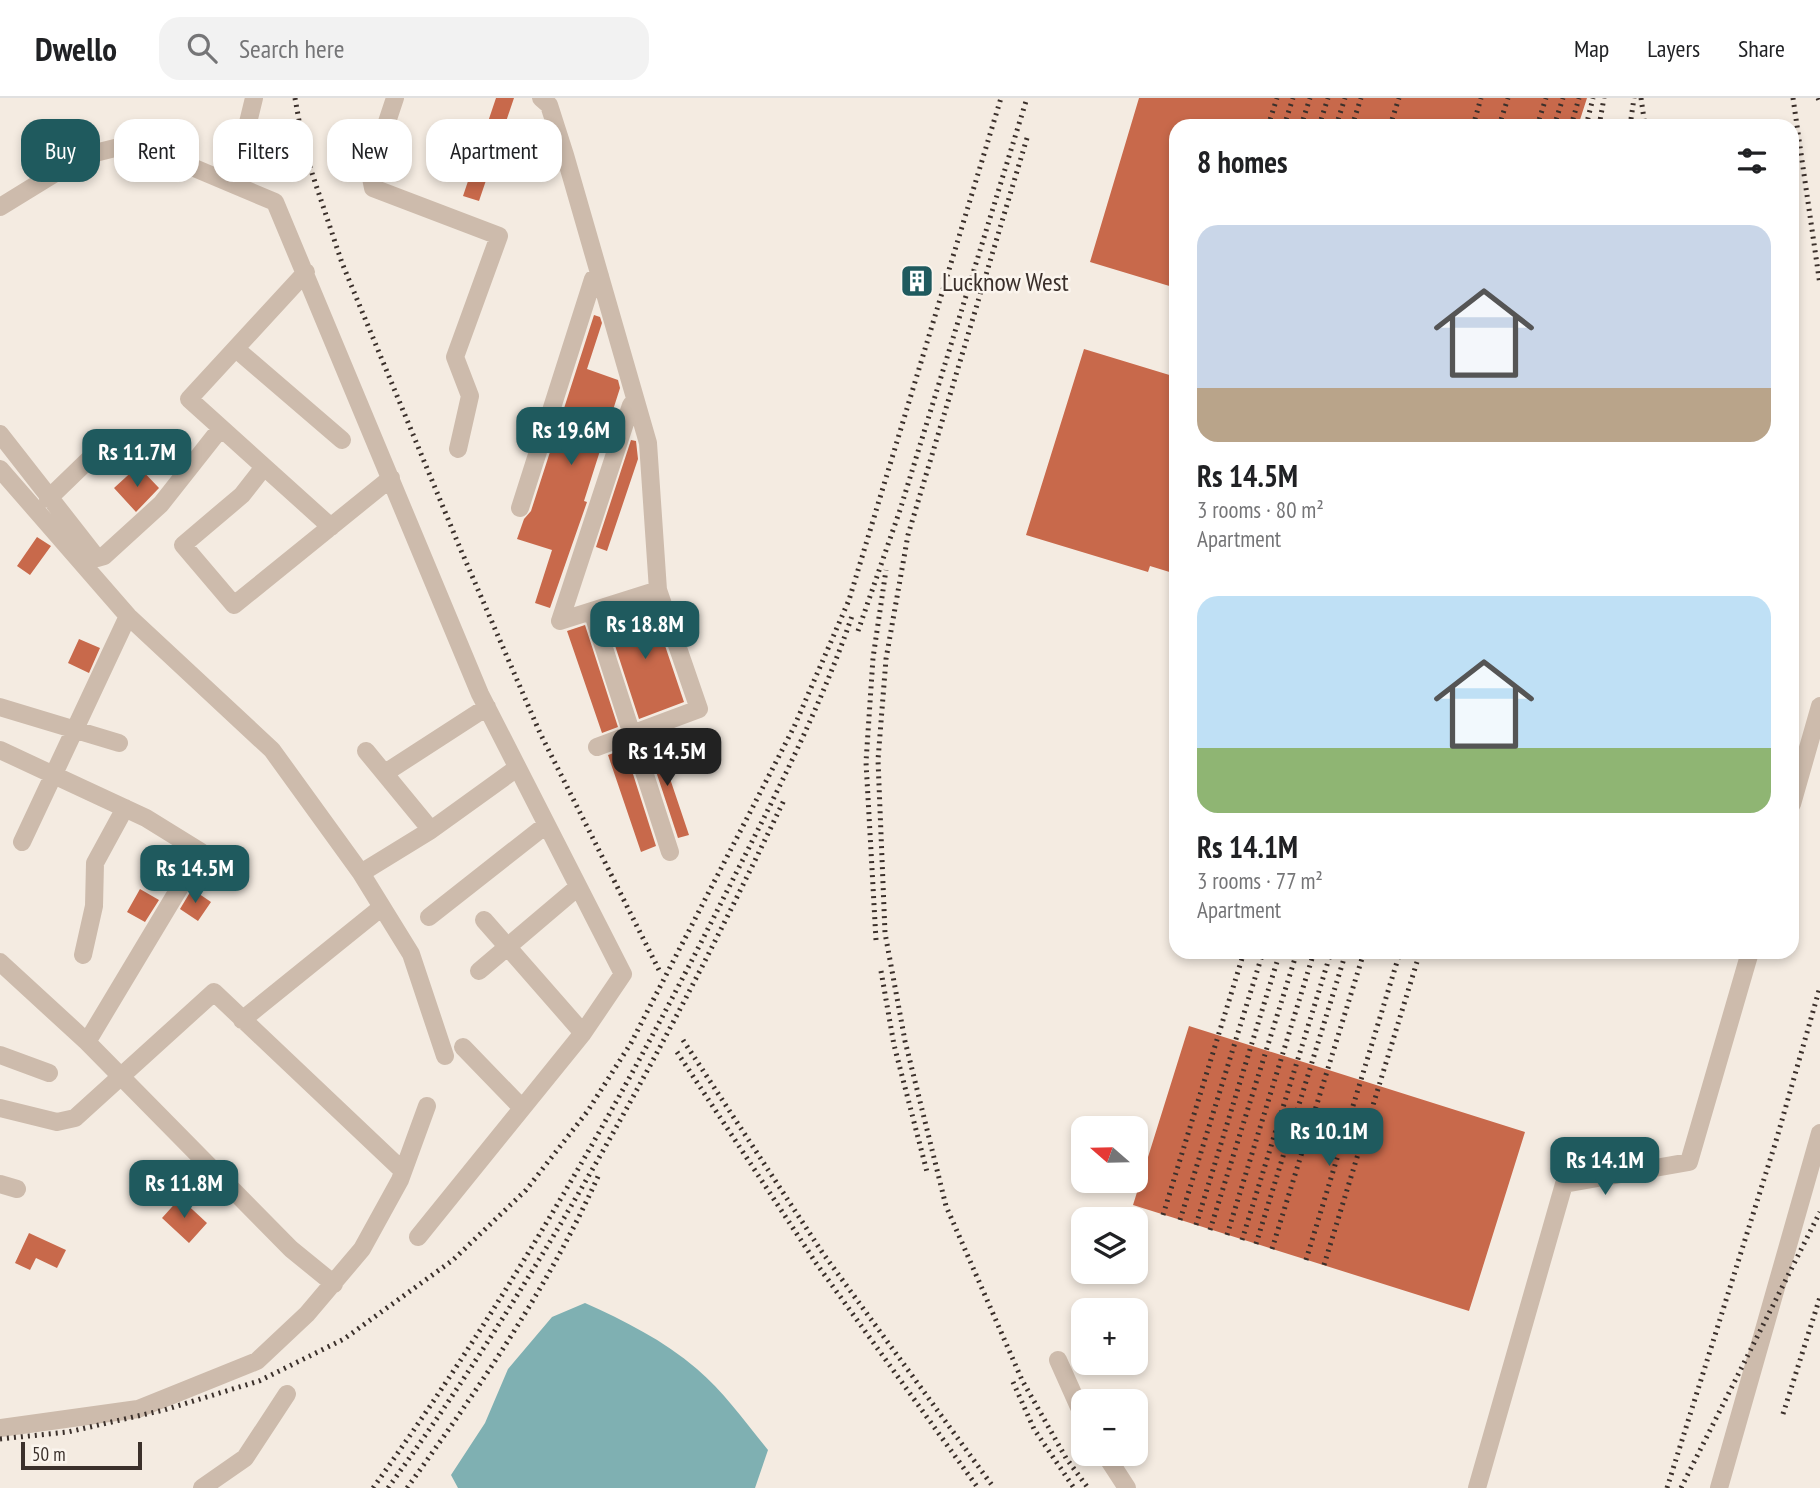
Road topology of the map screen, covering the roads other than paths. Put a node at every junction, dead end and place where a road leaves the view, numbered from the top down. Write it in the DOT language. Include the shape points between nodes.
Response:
graph roads {
  1 [pos="254,98"];
  2 [pos="395,98"];
  3 [pos="541,98"];
  4 [pos="233,184"];
  5 [pos="0,207"];
  6 [pos="306,272"];
  7 [pos="600,276"];
  8 [pos="236,349"];
  9 [pos="636,402"];
  10 [pos="221,428"];
  11 [pos="0,434"];
  12 [pos="109,440"];
  13 [pos="342,440"];
  14 [pos="458,449"];
  15 [pos="264,467"];
  16 [pos="0,469"];
  17 [pos="391,478"];
  18 [pos="48,499"];
  19 [pos="520,508"];
  20 [pos="331,527"];
  21 [pos="658,590"];
  22 [pos="592,611"];
  23 [pos="128,616"];
  24 [pos="1820,706"];
  25 [pos="0,707"];
  26 [pos="486,707"];
  27 [pos="76,730"];
  28 [pos="632,734"];
  29 [pos="119,743"];
  30 [pos="597,747"];
  31 [pos="0,750"];
  32 [pos="366,751"];
  33 [pos="517,768"];
  34 [pos="54,773"];
  35 [pos="385,773"];
  36 [pos="1799,780"];
  37 [pos="125,808"];
  38 [pos="546,825"];
  39 [pos="431,831"];
  40 [pos="22,842"];
  41 [pos="670,852"];
  42 [pos="361,873"];
  43 [pos="578,887"];
  44 [pos="382,907"];
  45 [pos="429,917"];
  46 [pos="484,920"];
  47 [pos="508,947"];
  48 [pos="83,955"];
  49 [pos="1748,959"];
  50 [pos="0,962"];
  51 [pos="479,971"];
  52 [pos="242,1020"];
  53 [pos="583,1033"];
  54 [pos="87,1042"];
  55 [pos="463,1048"];
  56 [pos="0,1055"];
  57 [pos="445,1056"];
  58 [pos="49,1073"];
  59 [pos="120,1076"];
  60 [pos="427,1106"];
  61 [pos="0,1108"];
  62 [pos="522,1108"];
  63 [pos="1820,1133"];
  64 [pos="403,1171"];
  65 [pos="418,1237"];
  66 [pos="334,1283"];
  67 [pos="1058,1360"];
  68 [pos="1071,1389"];
  69 [pos="287,1394"];
  70 [pos="0,1428"];
  71 [pos="1113,1466"];
  72 [pos="202,1488"];
  73 [pos="1127,1488"];
  74 [pos="1478,1488"];
  75 [pos="1719,1488"];
  1 -- 4 [label="street"];
  2 -- 14 [label="street" via="370,173 373,188 499,236 455,357 470,396"];
  3 -- 7 [label="street" via="549,104"];
  4 -- 5 [label="street" via="135,143 83,156"];
  4 -- 6 [label="street" via="275,202"];
  6 -- 8 [label="street"];
  6 -- 17 [label="street"];
  7 -- 9 [label="street"];
  7 -- 19 [label="street" via="593,279"];
  8 -- 10 [label="street" via="189,399"];
  8 -- 13 [label="street"];
  9 -- 21 [label="street" via="648,443"];
  9 -- 22 [label="street" via="631,405 560,621"];
  10 -- 15 [label="street"];
  10 -- 18 [label="street" via="161,504 104,556 97,558"];
  11 -- 18 [label="street"];
  12 -- 18 [label="street"];
  15 -- 20 [label="street"];
  15 -- 20 [label="street" via="242,495 183,545 234,605"];
  16 -- 23 [label="street"];
  17 -- 20 [label="street"];
  17 -- 26 [label="street"];
  21 -- 22 [label="street"];
  21 -- 28 [label="street" via="699,709"];
  22 -- 28 [label="street"];
  23 -- 27 [label="street"];
  23 -- 42 [label="street" via="272,750"];
  24 -- 36 [label="street"];
  25 -- 27 [label="street"];
  26 -- 33 [label="street"];
  26 -- 35 [label="street"];
  27 -- 29 [label="street"];
  27 -- 34 [label="street"];
  28 -- 30 [label="street"];
  28 -- 41 [label="street"];
  31 -- 34 [label="street"];
  32 -- 35 [label="street"];
  33 -- 38 [label="street"];
  33 -- 39 [label="street"];
  34 -- 37 [label="street"];
  34 -- 40 [label="street"];
  35 -- 39 [label="street"];
  37 -- 48 [label="street" via="95,863 94,906"];
  37 -- 54 [label="street" via="201,852"];
  38 -- 43 [label="street"];
  38 -- 45 [label="street"];
  39 -- 42 [label="street"];
  42 -- 44 [label="street"];
  43 -- 47 [label="street"];
  43 -- 53 [label="street" via="623,974"];
  44 -- 52 [label="street"];
  44 -- 57 [label="street" via="411,954"];
  46 -- 47 [label="street"];
  47 -- 51 [label="street"];
  47 -- 53 [label="street"];
  49 -- 74 [label="street" via="1689,1162 1564,1184"];
  50 -- 54 [label="street"];
  52 -- 59 [label="street" via="214,992"];
  52 -- 64 [label="street"];
  53 -- 62 [label="street"];
  54 -- 59 [label="street"];
  55 -- 62 [label="street"];
  56 -- 58 [label="street"];
  59 -- 61 [label="street" via="75,1118 57,1122"];
  59 -- 66 [label="street" via="291,1248"];
  60 -- 64 [label="street"];
  62 -- 65 [label="street"];
  63 -- 75 [label="street"];
  64 -- 66 [label="street" via="362,1249"];
  66 -- 70 [label="street" via="257,1361 138,1409"];
  67 -- 68 [label="street"];
  69 -- 72 [label="street" via="245,1458"];
  71 -- 73 [label="street"];
}
